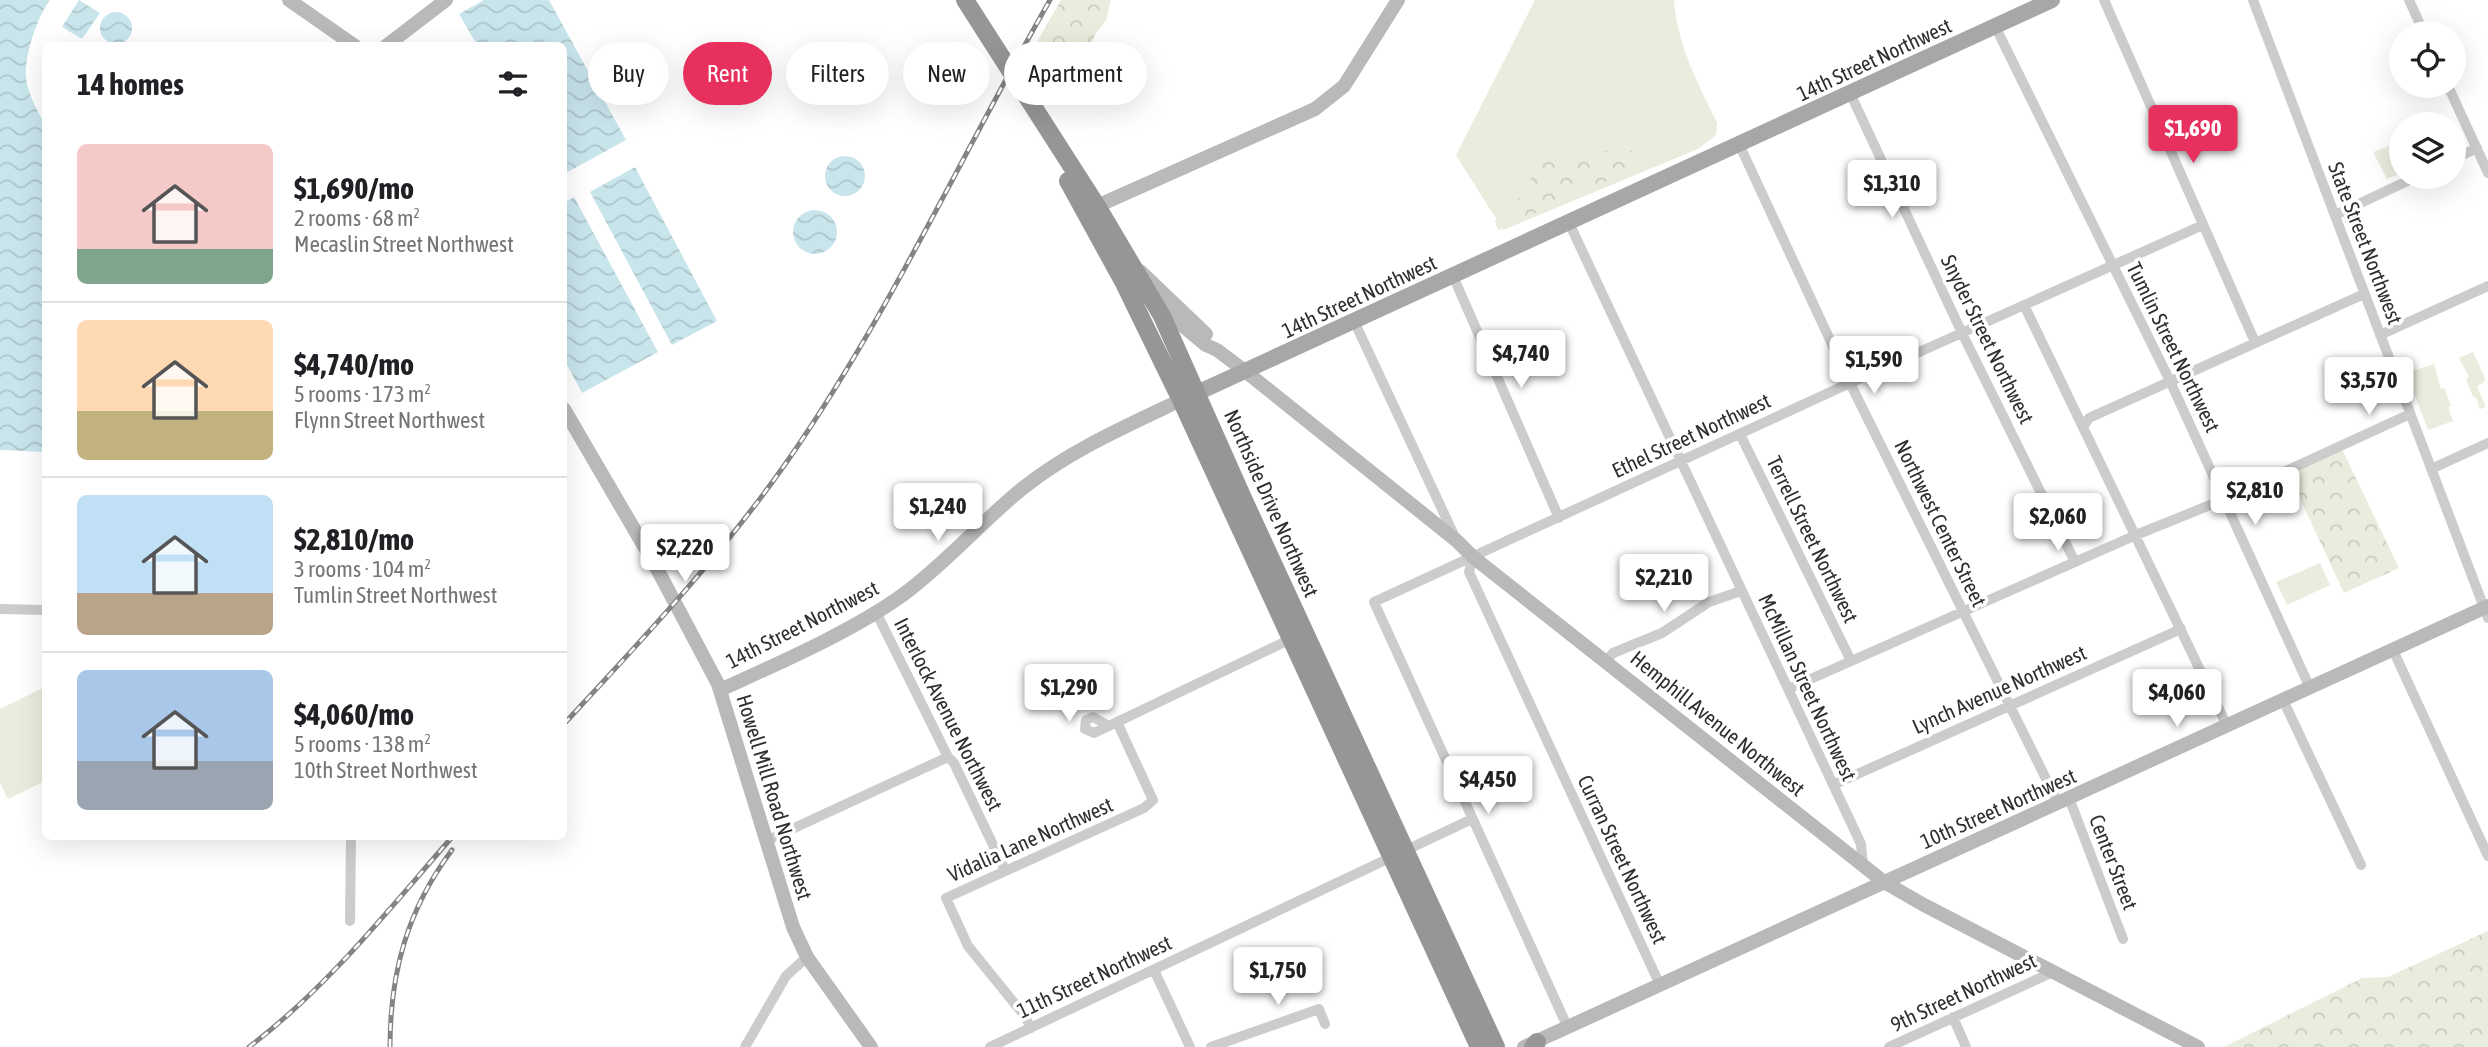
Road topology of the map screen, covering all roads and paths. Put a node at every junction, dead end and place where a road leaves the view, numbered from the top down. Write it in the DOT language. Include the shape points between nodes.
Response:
graph roads {
  1 [pos="289,0"];
  2 [pos="446,0"];
  3 [pos="955,0"];
  4 [pos="965,0"];
  5 [pos="1398,0"];
  6 [pos="2053,0"];
  7 [pos="2104,0"];
  8 [pos="2253,0"];
  9 [pos="2409,0"];
  10 [pos="2419,21"];
  11 [pos="1995,26"];
  12 [pos="349,42"];
  13 [pos="391,42"];
  14 [pos="1850,93"];
  15 [pos="2454,98"];
  16 [pos="1739,144"];
  17 [pos="2477,148"];
  18 [pos="2466,153"];
  19 [pos="2488,173"];
  20 [pos="2391,189"];
  21 [pos="1097,206"];
  22 [pos="2335,215"];
  23 [pos="1569,222"];
  24 [pos="2203,225"];
  25 [pos="1133,265"];
  26 [pos="2113,265"];
  27 [pos="1453,276"];
  28 [pos="1124,283"];
  29 [pos="2488,286"];
  30 [pos="2364,294"];
  31 [pos="1154,301"];
  32 [pos="2024,305"];
  33 [pos="1354,321"];
  34 [pos="1962,333"];
  35 [pos="2380,335"];
  36 [pos="2255,342"];
  37 [pos="1217,350"];
  38 [pos="1245,371"];
  39 [pos="2170,380"];
  40 [pos="1850,383"];
  41 [pos="1189,396"];
  42 [pos="2410,414"];
  43 [pos="567,420"];
  44 [pos="2083,427"];
  45 [pos="1740,434"];
  46 [pos="2488,443"];
  47 [pos="1681,461"];
  48 [pos="2431,469"];
  49 [pos="2225,499"];
  50 [pos="1559,518"];
  51 [pos="2136,535"];
  52 [pos="1457,541"];
  53 [pos="1473,557"];
  54 [pos="2075,562"];
  55 [pos="1741,591"];
  56 [pos="0,609"];
  57 [pos="42,610"];
  58 [pos="2486,610"];
  59 [pos="1964,611"];
  60 [pos="876,612"];
  61 [pos="2181,629"];
  62 [pos="1291,639"];
  63 [pos="2393,650"];
  64 [pos="1606,661"];
  65 [pos="1851,661"];
  66 [pos="2310,688"];
  67 [pos="1788,689"];
  68 [pos="720,690"];
  69 [pos="2283,700"];
  70 [pos="2010,705"];
  71 [pos="1343,716"];
  72 [pos="2227,726"];
  73 [pos="947,757"];
  74 [pos="1833,785"];
  75 [pos="2063,801"];
  76 [pos="1472,819"];
  77 [pos="351,840"];
  78 [pos="766,841"];
  79 [pos="1398,853"];
  80 [pos="2488,856"];
  81 [pos="2361,865"];
  82 [pos="1863,866"];
  83 [pos="1005,870"];
  84 [pos="1884,882"];
  85 [pos="350,921"];
  86 [pos="2123,939"];
  87 [pos="807,957"];
  88 [pos="1154,970"];
  89 [pos="2053,972"];
  90 [pos="1660,985"];
  91 [pos="1953,1017"];
  92 [pos="1325,1024"];
  93 [pos="1031,1028"];
  94 [pos="1568,1028"];
  95 [pos="1243,1036"];
  96 [pos="1531,1045"];
  97 [pos="745,1047"];
  98 [pos="871,1047"];
  99 [pos="990,1047"];
  100 [pos="1190,1047"];
  101 [pos="1211,1047"];
  102 [pos="1248,1047"];
  103 [pos="1479,1047"];
  104 [pos="1496,1047"];
  105 [pos="1889,1047"];
  106 [pos="1966,1047"];
  107 [pos="2198,1047"];
  1 -- 12 [label="street"];
  2 -- 13 [label="street"];
  3 -- 28 [label="highway, Northside Drive Northwest" via="1046,143"];
  4 -- 21 [label="highway, Northside Drive Northwest"];
  5 -- 21 [label="street" via="1344,86 1315,109"];
  6 -- 11 [label="main road, 14th Street Northwest"];
  7 -- 24 [label="street"];
  8 -- 22 [label="street, State Street Northwest"];
  9 -- 10 [label="street"];
  11 -- 14 [label="main road, 14th Street Northwest"];
  11 -- 26 [label="street, Tumlin Street Northwest"];
  14 -- 16 [label="main road, 14th Street Northwest"];
  14 -- 34 [label="street, Snyder Street Northwest"];
  15 -- 17 [label="street"];
  16 -- 23 [label="main road, 14th Street Northwest"];
  16 -- 40 [label="street, Northwest Center Street"];
  17 -- 18 [label="street"];
  17 -- 19 [label="street"];
  20 -- 22 [label="street"];
  21 -- 25 [label="highway, Northside Drive Northwest"];
  22 -- 30 [label="street, State Street Northwest"];
  23 -- 27 [label="main road, 14th Street Northwest"];
  23 -- 47 [label="street, McMillan Street Northwest"];
  24 -- 26 [label="street, Ethel Street Northwest"];
  24 -- 36 [label="street"];
  25 -- 31 [label="highway, Northside Drive Northwest"];
  25 -- 37 [label="street, Hemphill Avenue Northwest"];
  26 -- 32 [label="street, Ethel Street Northwest"];
  26 -- 39 [label="street, Tumlin Street Northwest"];
  27 -- 33 [label="main road, 14th Street Northwest"];
  27 -- 50 [label="street"];
  28 -- 31 [label="street, Hemphill Avenue Northwest"];
  28 -- 41 [label="highway, Northside Drive Northwest"];
  29 -- 35 [label="street"];
  30 -- 35 [label="street, State Street Northwest"];
  30 -- 36 [label="street"];
  31 -- 37 [label="street, Hemphill Avenue Northwest"];
  31 -- 41 [label="highway, Northside Drive Northwest"];
  32 -- 34 [label="street, Ethel Street Northwest"];
  32 -- 44 [label="street"];
  33 -- 38 [label="main road, 14th Street Northwest"];
  33 -- 52 [label="street"];
  34 -- 40 [label="street, Ethel Street Northwest"];
  34 -- 54 [label="street, Snyder Street Northwest"];
  35 -- 42 [label="street, State Street Northwest"];
  36 -- 39 [label="street"];
  37 -- 38 [label="street, Hemphill Avenue Northwest"];
  38 -- 41 [label="main road, 14th Street Northwest"];
  38 -- 52 [label="street, Hemphill Avenue Northwest"];
  39 -- 44 [label="street" via="2089,418"];
  39 -- 49 [label="street, Tumlin Street Northwest"];
  40 -- 45 [label="street, Ethel Street Northwest"];
  40 -- 59 [label="street, Northwest Center Street"];
  41 -- 60 [label="street, 14th Street Northwest" via="1098,439 1048,470 1004,504 930,574"];
  41 -- 62 [label="highway, Northside Drive Northwest"];
  41 -- 71 [label="highway, Northside Drive Northwest"];
  42 -- 48 [label="street, State Street Northwest"];
  42 -- 49 [label="street"];
  43 -- 68 [label="street, Howell Mill Road Northwest" via="655,565"];
  44 -- 51 [label="street"];
  45 -- 47 [label="street, Ethel Street Northwest"];
  45 -- 65 [label="street, Terrell Street Northwest"];
  46 -- 48 [label="street"];
  47 -- 50 [label="street, Ethel Street Northwest"];
  47 -- 55 [label="street, McMillan Street Northwest"];
  48 -- 58 [label="street, State Street Northwest"];
  49 -- 51 [label="street"];
  49 -- 66 [label="street, Tumlin Street Northwest"];
  50 -- 53 [label="street, Ethel Street Northwest"];
  51 -- 54 [label="street"];
  51 -- 61 [label="street"];
  52 -- 53 [label="street, Hemphill Avenue Northwest"];
  53 -- 64 [label="street, Hemphill Avenue Northwest"];
  53 -- 76 [label="street, Ethel Street Northwest" via="1374,602"];
  53 -- 90 [label="street, Curran Street Northwest" via="1469,572"];
  54 -- 59 [label="street"];
  55 -- 64 [label="street" via="1709,602 1662,633 1613,653"];
  55 -- 67 [label="street, McMillan Street Northwest"];
  56 -- 57 [label="street"];
  58 -- 63 [label="street, 10th Street Northwest"];
  59 -- 65 [label="street"];
  59 -- 70 [label="street, Northwest Center Street"];
  60 -- 68 [label="street, 14th Street Northwest"];
  60 -- 73 [label="street, Interlock Avenue Northwest"];
  61 -- 70 [label="street, Lynch Avenue Northwest"];
  61 -- 72 [label="street"];
  62 -- 71 [label="highway" via="1306,650 1327,696"];
  62 -- 79 [label="highway, Northside Drive Northwest"];
  62 -- 83 [label="street, Vidalia Lane Northwest" via="1113,724 1153,800"];
  63 -- 66 [label="street, 10th Street Northwest"];
  63 -- 80 [label="street"];
  64 -- 82 [label="street, Hemphill Avenue Northwest"];
  65 -- 67 [label="street"];
  66 -- 69 [label="street, 10th Street Northwest"];
  67 -- 74 [label="street, McMillan Street Northwest"];
  68 -- 78 [label="street, Howell Mill Road Northwest"];
  69 -- 72 [label="street, 10th Street Northwest"];
  69 -- 81 [label="street"];
  70 -- 74 [label="street, Lynch Avenue Northwest"];
  70 -- 75 [label="street, Northwest Center Street"];
  71 -- 79 [label="highway, Northside Drive Northwest"];
  72 -- 75 [label="street, 10th Street Northwest"];
  73 -- 78 [label="street"];
  73 -- 83 [label="street, Interlock Avenue Northwest"];
  74 -- 82 [label="street, McMillan Street Northwest" via="1861,844"];
  75 -- 84 [label="street, 10th Street Northwest"];
  75 -- 86 [label="street, Center Street"];
  76 -- 79 [label="street, 11th Street Northwest"];
  76 -- 94 [label="street"];
  77 -- 85 [label="street"];
  78 -- 87 [label="street, Howell Mill Road Northwest"];
  79 -- 88 [label="street, 11th Street Northwest"];
  79 -- 103 [label="highway, Northside Drive Northwest"];
  79 -- 104 [label="highway, Northside Drive Northwest"];
  82 -- 84 [label="street, Hemphill Avenue Northwest"];
  83 -- 93 [label="street, Vidalia Lane Northwest" via="946,898 968,946"];
  84 -- 89 [label="street, Hemphill Avenue Northwest"];
  84 -- 90 [label="street, 10th Street Northwest"];
  87 -- 97 [label="street" via="786,975"];
  87 -- 98 [label="street, Howell Mill Road Northwest"];
  88 -- 93 [label="street, 11th Street Northwest"];
  88 -- 100 [label="street"];
  89 -- 91 [label="street, 9th Street Northwest"];
  89 -- 107 [label="street, Hemphill Avenue Northwest"];
  90 -- 94 [label="street, 10th Street Northwest"];
  91 -- 105 [label="street, 9th Street Northwest"];
  91 -- 106 [label="street"];
  92 -- 95 [label="street" via="1319,1009"];
  93 -- 99 [label="street, 11th Street Northwest"];
  94 -- 96 [label="street, 10th Street Northwest"];
  95 -- 101 [label="street"];
  95 -- 102 [label="street"];
}
